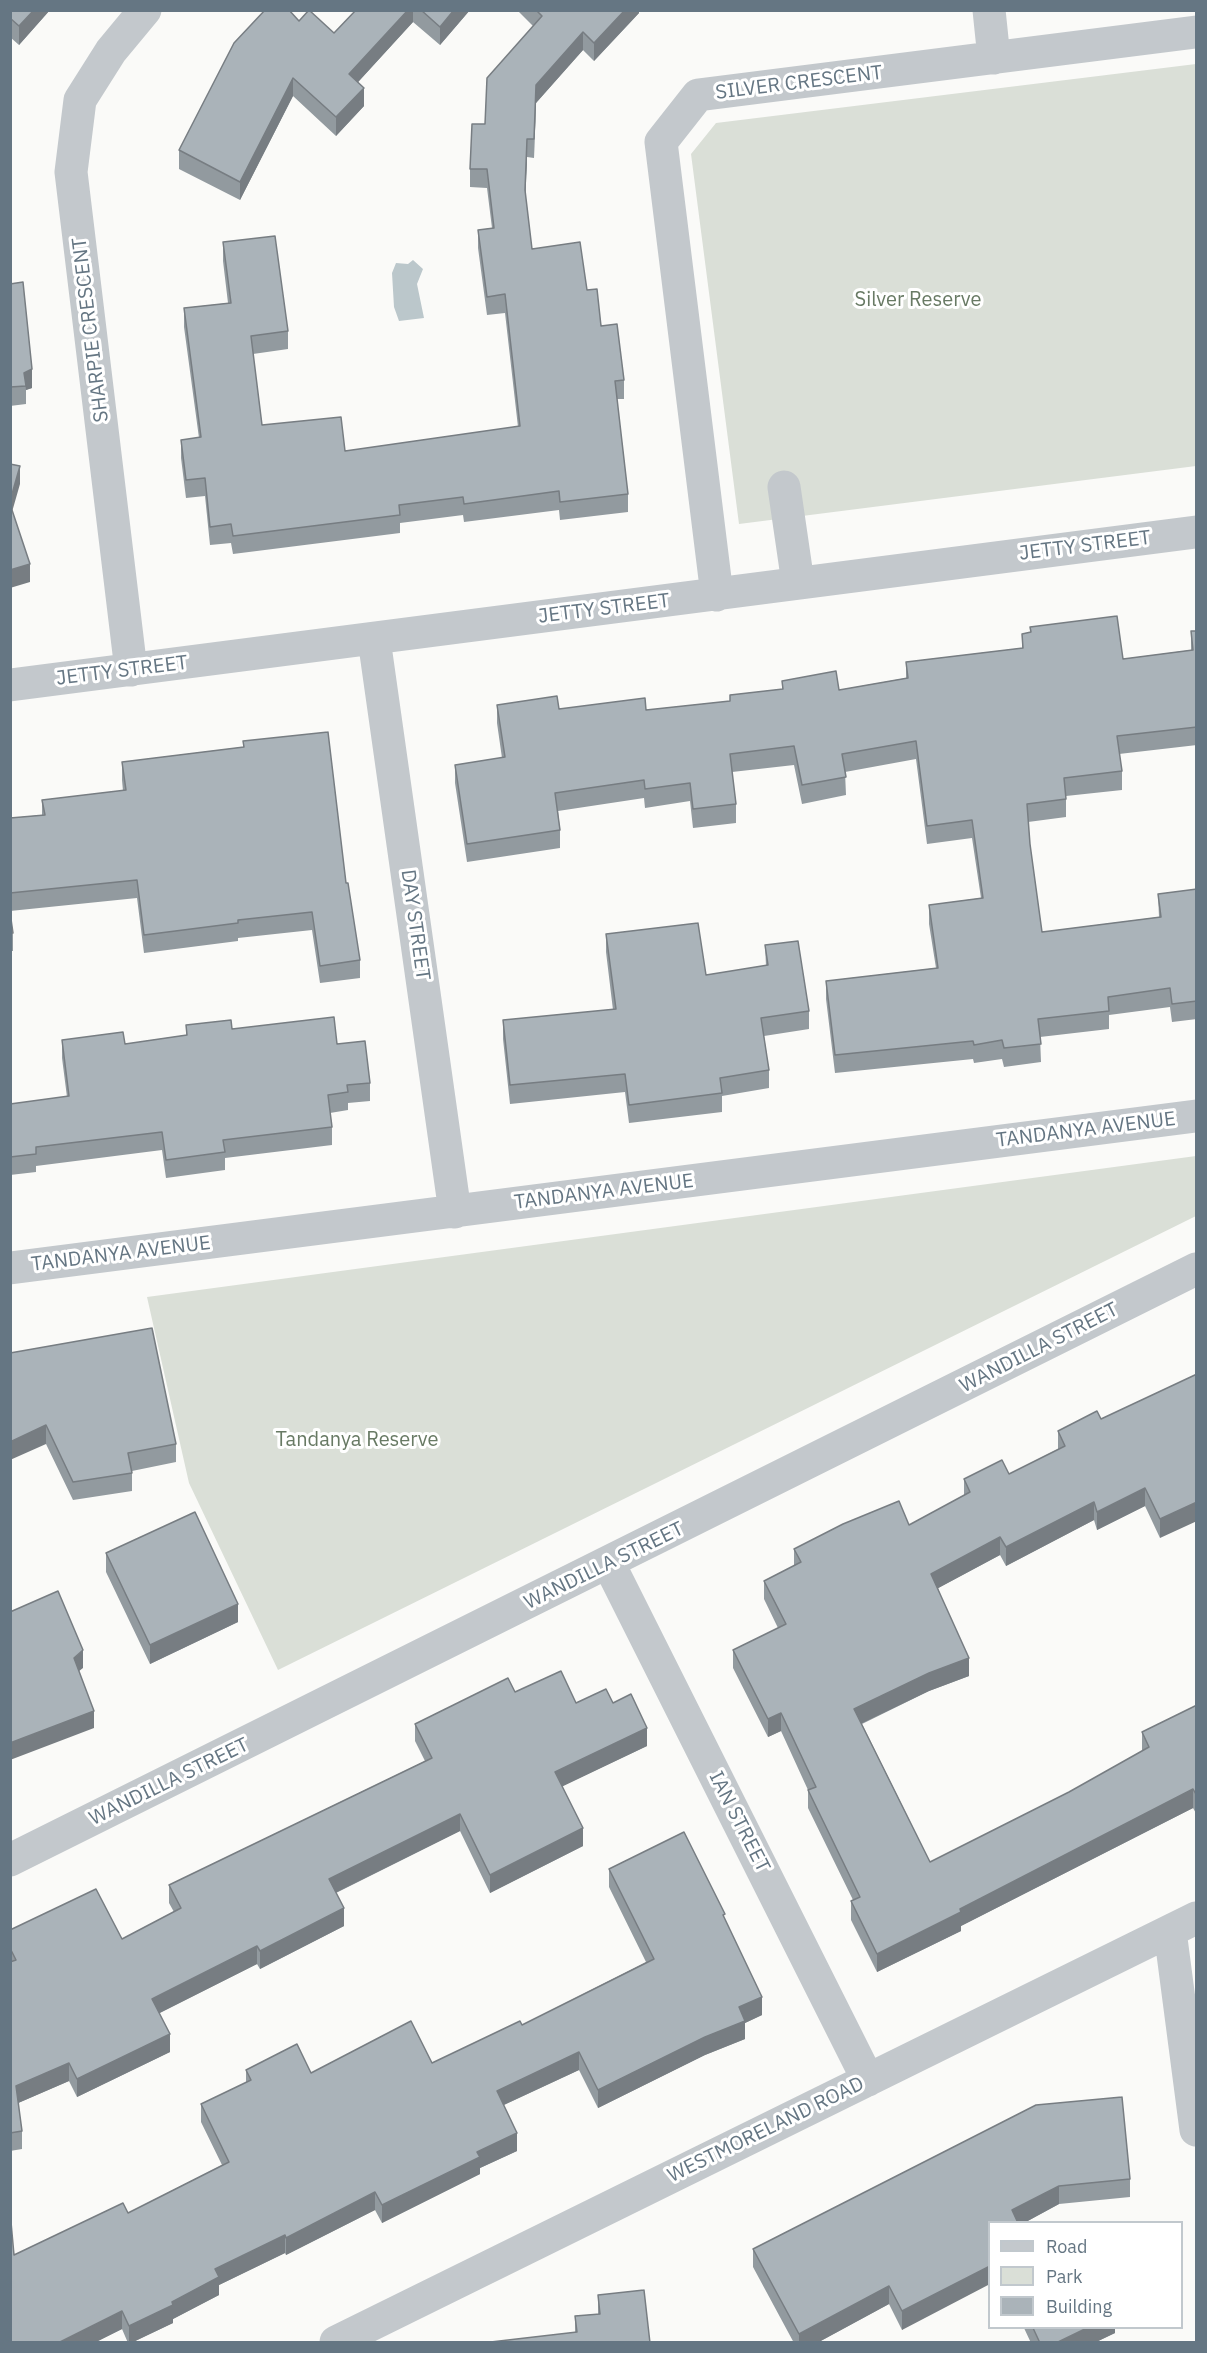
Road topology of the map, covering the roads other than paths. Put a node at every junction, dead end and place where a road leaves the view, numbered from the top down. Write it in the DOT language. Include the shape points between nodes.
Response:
graph roads {
  1 [pos="145,10"];
  2 [pos="989,10"];
  3 [pos="1197,32"];
  4 [pos="994,58"];
  5 [pos="784,487"];
  6 [pos="1197,532"];
  7 [pos="798,583"];
  8 [pos="717,595"];
  9 [pos="374,639"];
  10 [pos="131,670"];
  11 [pos="10,685"];
  12 [pos="1197,1116"];
  13 [pos="455,1212"];
  14 [pos="10,1268"];
  15 [pos="1197,1269"];
  16 [pos="609,1564"];
  17 [pos="10,1860"];
  18 [pos="1183,1925"];
  19 [pos="868,2080"];
  20 [pos="1197,2130"];
  21 [pos="336,2343"];
  1 -- 10 [label="street, SHARPIE CRESCENT" via="111,51 80,100 72,172"];
  2 -- 4 [label="street"];
  3 -- 4 [label="street, SILVER CRESCENT"];
  4 -- 8 [label="street, SILVER CRESCENT" via="698,95 661,142"];
  5 -- 7 [label="street"];
  6 -- 7 [label="street, JETTY STREET"];
  7 -- 8 [label="street, JETTY STREET"];
  8 -- 9 [label="street, JETTY STREET"];
  9 -- 10 [label="street, JETTY STREET"];
  9 -- 13 [label="street, DAY STREET"];
  10 -- 11 [label="street, JETTY STREET"];
  12 -- 13 [label="street, TANDANYA AVENUE"];
  13 -- 14 [label="street, TANDANYA AVENUE"];
  15 -- 16 [label="street, WANDILLA STREET"];
  16 -- 17 [label="street, WANDILLA STREET"];
  16 -- 19 [label="street, IAN STREET"];
  18 -- 19 [label="street, WESTMORELAND ROAD"];
  18 -- 20 [label="street"];
  19 -- 21 [label="street, WESTMORELAND ROAD"];
}
